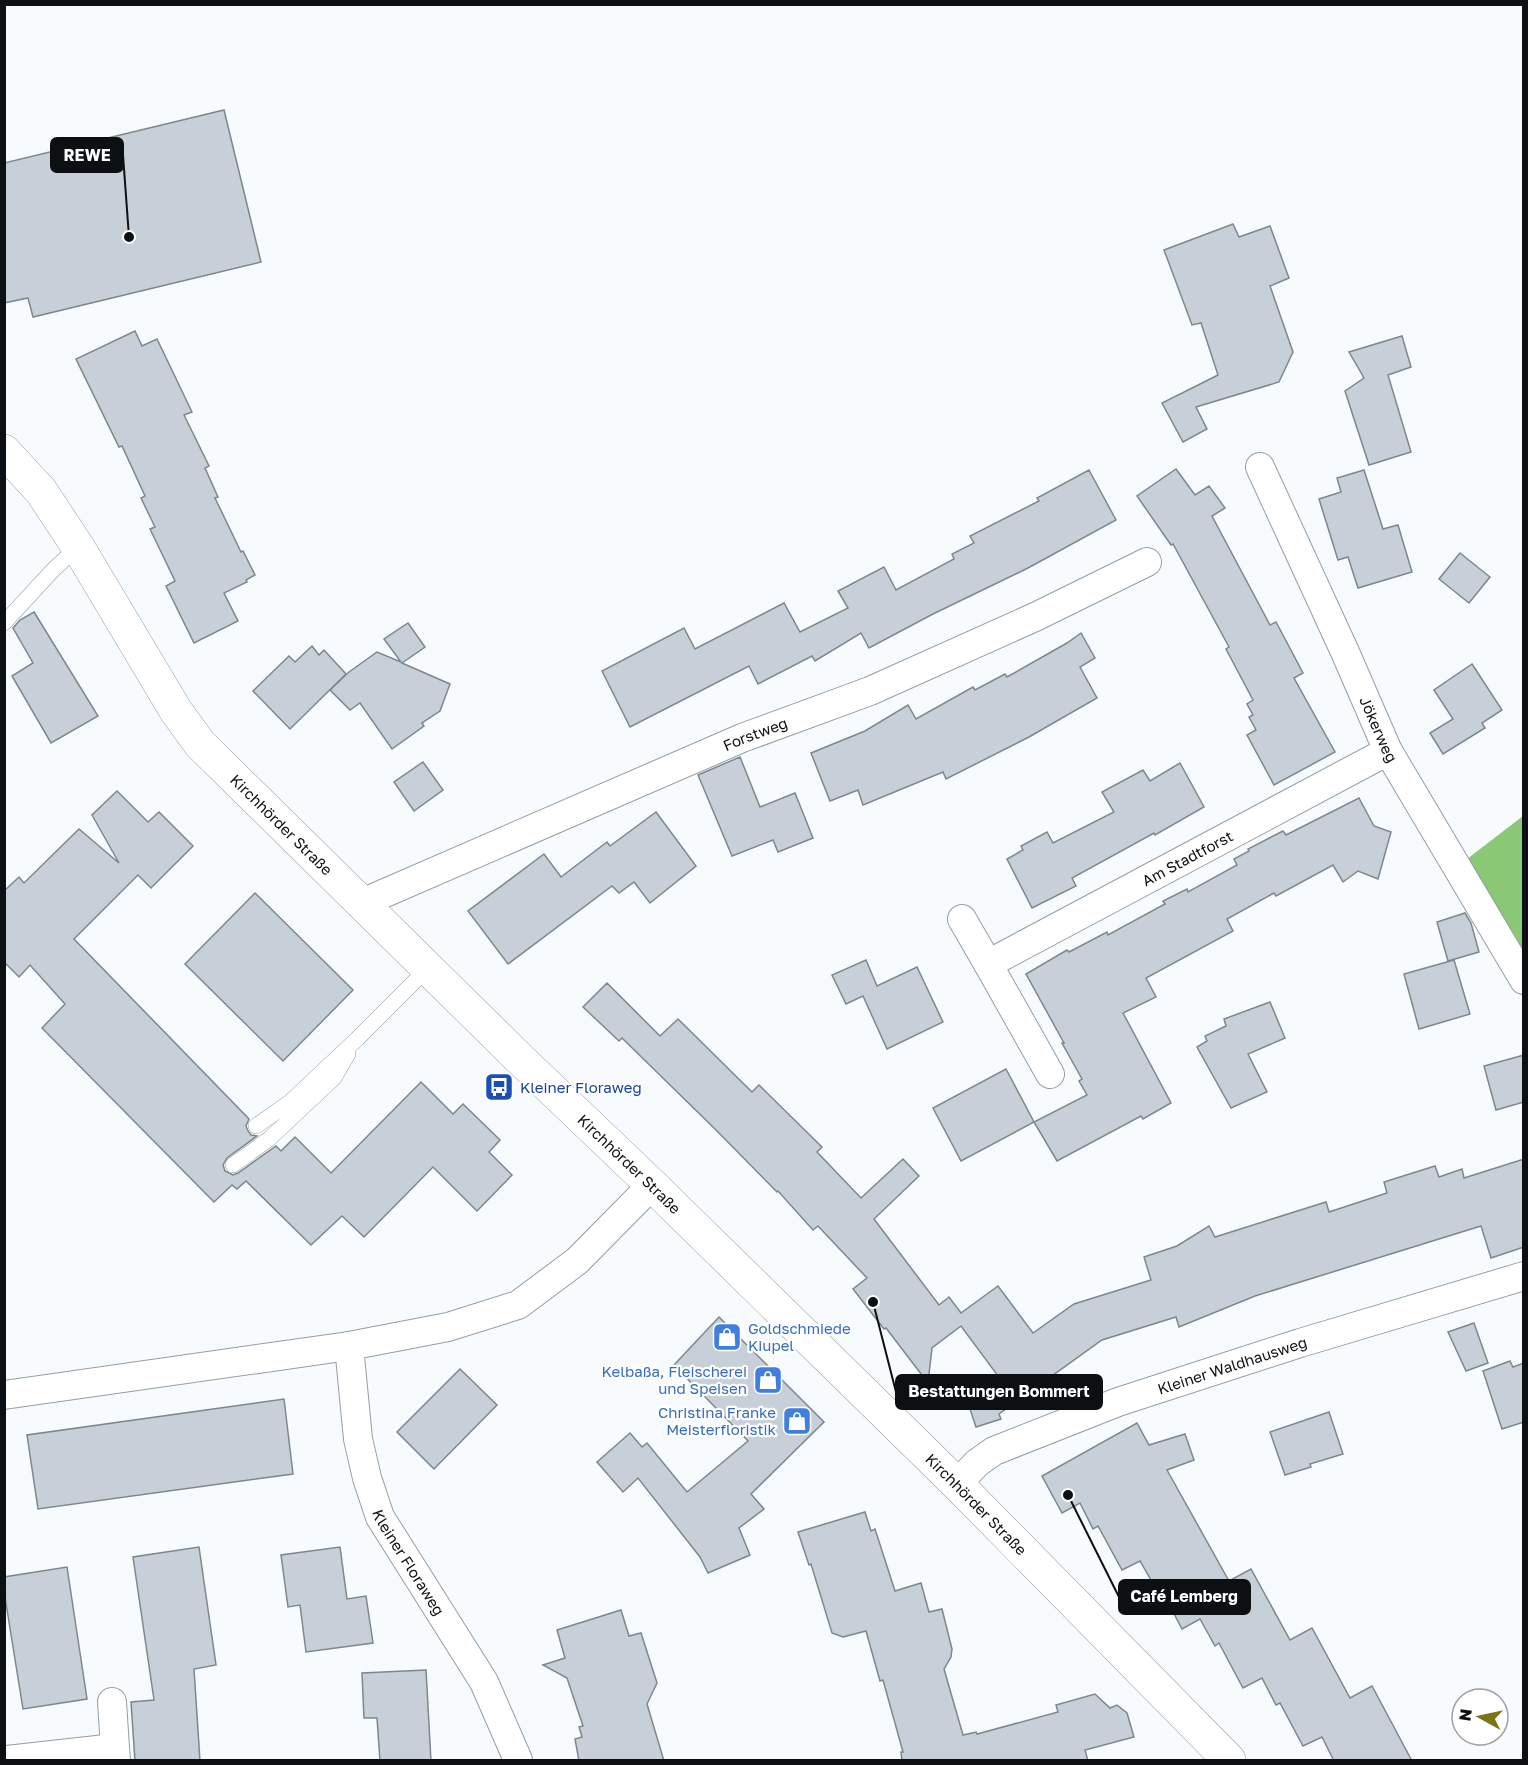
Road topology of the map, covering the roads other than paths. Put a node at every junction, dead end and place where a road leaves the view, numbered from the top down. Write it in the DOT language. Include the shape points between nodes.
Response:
graph roads {
  1 [pos="4,451"];
  2 [pos="1260,467"];
  3 [pos="78,547"];
  4 [pos="1147,562"];
  5 [pos="4,623"];
  6 [pos="1388,751"];
  7 [pos="362,903"];
  8 [pos="962,919"];
  9 [pos="988,964"];
  10 [pos="428,968"];
  11 [pos="1524,980"];
  12 [pos="357,1039"];
  13 [pos="1050,1074"];
  14 [pos="256,1126"];
  15 [pos="233,1166"];
  16 [pos="652,1185"];
  17 [pos="1524,1276"];
  18 [pos="349,1346"];
  19 [pos="4,1395"];
  20 [pos="957,1484"];
  21 [pos="112,1702"];
  22 [pos="115,1754"];
  23 [pos="7,1761"];
  24 [pos="518,1761"];
  25 [pos="1229,1761"];
  1 -- 3 [label="main road, Kirchhörder Straße" via="41,491"];
  2 -- 6 [label="street, Jökerweg"];
  3 -- 5 [label="lane"];
  3 -- 7 [label="main road, Kirchhörder Straße" via="176,711 201,744"];
  4 -- 7 [label="street, Forstweg" via="870,691 742,738"];
  6 -- 9 [label="street, Am Stadtforst"];
  6 -- 11 [label="street, Jökerweg"];
  7 -- 10 [label="main road, Kirchhörder Straße"];
  8 -- 9 [label="street"];
  9 -- 13 [label="street"];
  10 -- 12 [label="lane"];
  10 -- 16 [label="main road, Kirchhörder Straße"];
  12 -- 14 [label="lane" via="290,1102"];
  12 -- 15 [label="lane" via="334,1078 269,1139"];
  16 -- 18 [label="street" via="577,1261 518,1305 448,1327"];
  16 -- 20 [label="main road, Kirchhörder Straße"];
  17 -- 20 [label="street, Kleiner Waldhausweg" via="1118,1402 994,1451"];
  18 -- 19 [label="street"];
  18 -- 24 [label="street, Kleiner Floraweg" via="358,1439 380,1517 484,1682"];
  20 -- 25 [label="main road, Kirchhörder Straße"];
  21 -- 22 [label="street"];
  22 -- 23 [label="street"];
}
